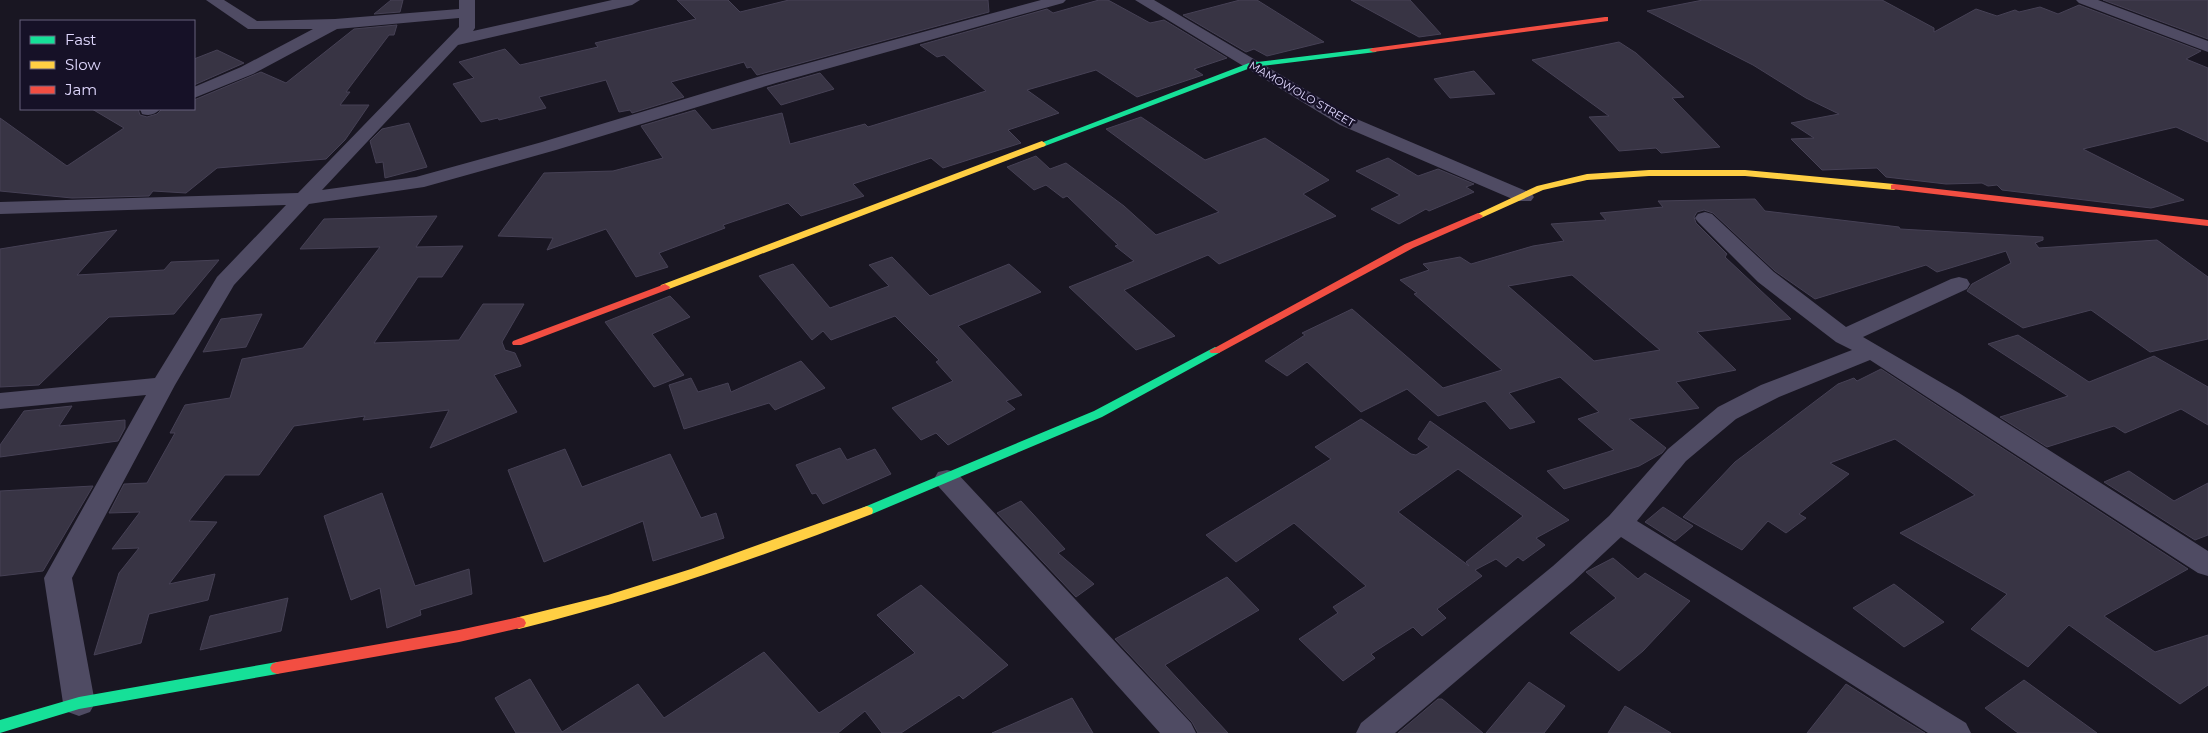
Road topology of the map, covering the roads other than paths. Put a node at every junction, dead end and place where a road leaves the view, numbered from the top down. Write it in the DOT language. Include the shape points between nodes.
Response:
graph roads {
  1 [pos="214,0"];
  2 [pos="632,0"];
  3 [pos="1058,0"];
  4 [pos="1143,0"];
  5 [pos="2084,0"];
  6 [pos="466,6"];
  7 [pos="1605,19"];
  8 [pos="335,24"];
  9 [pos="452,41"];
  10 [pos="2208,47"];
  11 [pos="1252,65"];
  12 [pos="195,93"];
  13 [pos="1524,197"];
  14 [pos="303,199"];
  15 [pos="0,208"];
  16 [pos="1705,218"];
  17 [pos="2208,222"];
  18 [pos="1959,284"];
  19 [pos="1844,338"];
  20 [pos="517,344"];
  21 [pos="1872,351"];
  22 [pos="163,384"];
  23 [pos="0,401"];
  24 [pos="947,479"];
  25 [pos="1619,523"];
  26 [pos="2208,565"];
  27 [pos="79,703"];
  28 [pos="0,726"];
  29 [pos="1180,733"];
  30 [pos="1372,733"];
  31 [pos="1955,733"];
  1 -- 8 [label="street" via="254,26"];
  2 -- 9 [label="street"];
  3 -- 14 [label="street" via="770,79 417,183"];
  4 -- 11 [label="street, MAMOWOLO STREET"];
  5 -- 10 [label="street"];
  6 -- 8 [label="street"];
  6 -- 9 [label="street" via="467,28"];
  7 -- 11 [label="street"];
  8 -- 12 [label="street" via="267,62"];
  9 -- 14 [label="street"];
  11 -- 13 [label="street, MAMOWOLO STREET" via="1346,122"];
  11 -- 20 [label="street"];
  13 -- 17 [label="street" via="1540,188 1587,177 1745,173 1836,180"];
  13 -- 24 [label="street" via="1409,246 1098,414"];
  14 -- 15 [label="street"];
  14 -- 22 [label="street" via="225,282"];
  16 -- 19 [label="street" via="1766,278"];
  18 -- 19 [label="street"];
  19 -- 21 [label="street"];
  21 -- 25 [label="street" via="1770,391 1728,412 1677,455"];
  21 -- 26 [label="street"];
  22 -- 23 [label="street"];
  22 -- 27 [label="street" via="58,578"];
  24 -- 27 [label="street" via="762,552 586,608 459,636"];
  24 -- 29 [label="street"];
  25 -- 30 [label="street" via="1563,574"];
  25 -- 31 [label="street"];
  27 -- 28 [label="street"];
}
